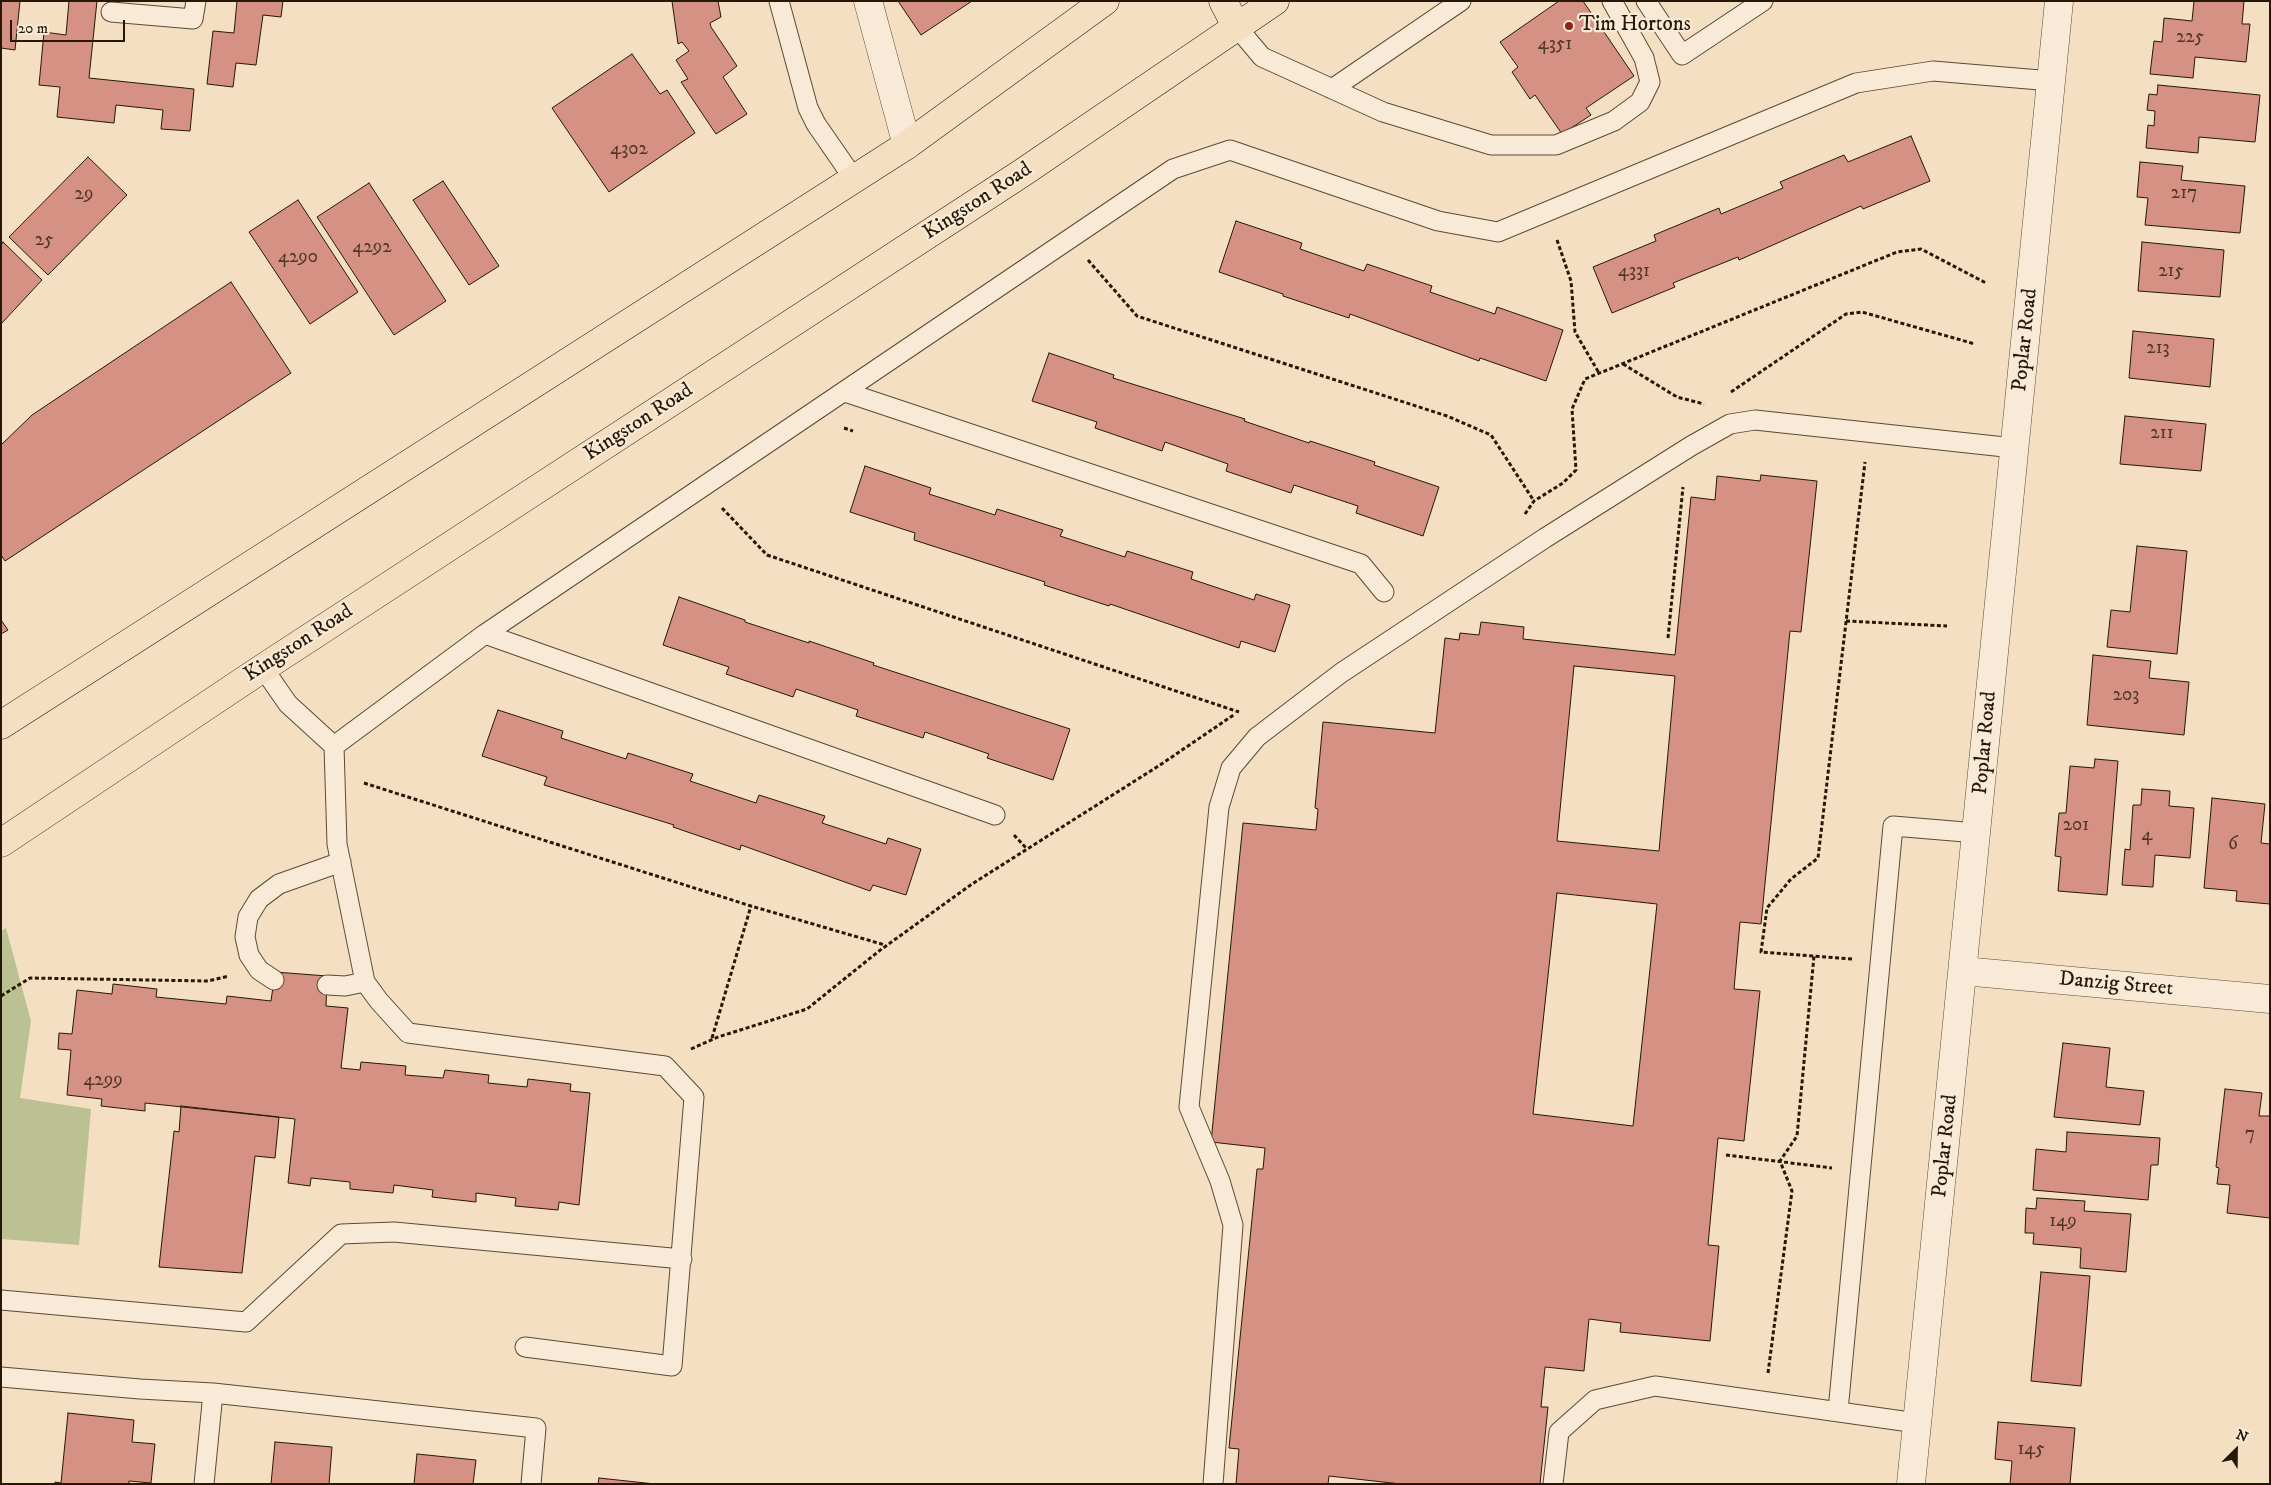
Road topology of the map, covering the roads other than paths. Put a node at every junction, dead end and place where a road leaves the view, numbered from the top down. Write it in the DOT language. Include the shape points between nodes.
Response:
graph roads {
  1 [pos="196,1"];
  2 [pos="779,1"];
  3 [pos="868,1"];
  4 [pos="1105,1"];
  5 [pos="1223,1"];
  6 [pos="1275,1"];
  7 [pos="1461,1"];
  8 [pos="1612,1"];
  9 [pos="1646,1"];
  10 [pos="1763,1"];
  11 [pos="2059,1"];
  12 [pos="111,12"];
  13 [pos="1236,26"];
  14 [pos="2052,81"];
  15 [pos="1332,90"];
  16 [pos="907,145"];
  17 [pos="854,179"];
  18 [pos="844,392"];
  19 [pos="2014,448"];
  20 [pos="1384,592"];
  21 [pos="485,634"];
  22 [pos="263,668"];
  23 [pos="1,725"];
  24 [pos="334,746"];
  25 [pos="995,815"];
  26 [pos="1977,833"];
  27 [pos="1,843"];
  28 [pos="341,862"];
  29 [pos="1963,971"];
  30 [pos="266,975"];
  31 [pos="365,982"];
  32 [pos="327,985"];
  33 [pos="2270,999"];
  34 [pos="682,1259"];
  35 [pos="1,1300"];
  36 [pos="525,1347"];
  37 [pos="1,1377"];
  38 [pos="213,1393"];
  39 [pos="1838,1411"];
  40 [pos="1917,1423"];
  41 [pos="204,1484"];
  42 [pos="531,1484"];
  43 [pos="1213,1484"];
  44 [pos="1552,1484"];
  45 [pos="1911,1484"];
  1 -- 12 [label="lane" via="193,19"];
  2 -- 17 [label="lane" via="808,108"];
  3 -- 16 [label="street"];
  4 -- 16 [label="main road"];
  5 -- 13 [label="main road"];
  6 -- 13 [label="main road, Kingston Road"];
  7 -- 15 [label="lane"];
  8 -- 15 [label="lane" via="1644,58 1650,82 1640,102 1614,121 1556,145 1491,144 1382,112"];
  9 -- 10 [label="lane" via="1682,55"];
  11 -- 14 [label="street, Poplar Road"];
  13 -- 15 [label="lane" via="1262,58"];
  13 -- 22 [label="main road, Kingston Road" via="1022,173"];
  14 -- 18 [label="lane" via="1933,70 1856,83 1498,232 1438,221 1230,150 1173,169"];
  14 -- 19 [label="street, Poplar Road"];
  16 -- 17 [label="main road"];
  17 -- 23 [label="main road"];
  18 -- 20 [label="lane" via="1361,564"];
  18 -- 21 [label="lane"];
  19 -- 26 [label="street, Poplar Road"];
  19 -- 43 [label="lane" via="1755,420 1730,424 1553,533 1341,673 1257,737 1231,768 1219,807 1189,1107 1220,1181 1233,1225"];
  21 -- 24 [label="lane"];
  21 -- 25 [label="lane"];
  22 -- 24 [label="lane" via="288,704"];
  22 -- 27 [label="main road, Kingston Road"];
  24 -- 28 [label="lane"];
  26 -- 29 [label="street, Poplar Road"];
  26 -- 39 [label="lane" via="1893,826"];
  28 -- 30 [label="lane" via="279,884 259,899 248,917 245,937 249,955"];
  28 -- 31 [label="lane"];
  29 -- 33 [label="street, Danzig Street"];
  29 -- 40 [label="street, Poplar Road"];
  31 -- 32 [label="lane"];
  31 -- 34 [label="lane" via="408,1033 665,1066 694,1097"];
  34 -- 35 [label="lane" via="394,1232 342,1234 246,1322"];
  34 -- 36 [label="lane" via="672,1366"];
  37 -- 38 [label="lane" via="140,1390"];
  38 -- 41 [label="lane"];
  38 -- 42 [label="lane" via="536,1428"];
  39 -- 40 [label="lane"];
  39 -- 44 [label="lane" via="1655,1386 1595,1400 1559,1432"];
  40 -- 45 [label="street, Poplar Road"];
}
